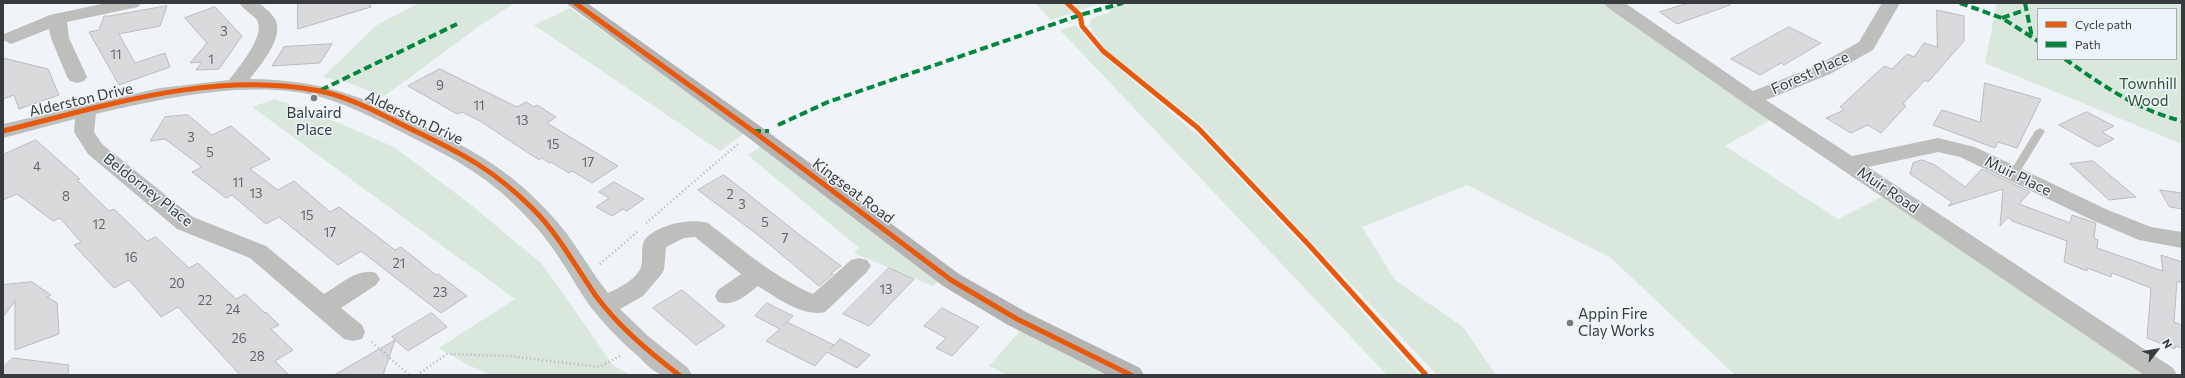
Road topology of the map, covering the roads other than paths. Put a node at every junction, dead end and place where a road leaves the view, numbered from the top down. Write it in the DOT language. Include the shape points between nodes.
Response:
graph roads {
  1 [pos="132,3"];
  2 [pos="248,3"];
  3 [pos="575,3"];
  4 [pos="1614,3"];
  5 [pos="1890,3"];
  6 [pos="57,19"];
  7 [pos="11,38"];
  8 [pos="77,77"];
  9 [pos="235,85"];
  10 [pos="1751,98"];
  11 [pos="86,111"];
  12 [pos="3,131"];
  13 [pos="2040,131"];
  14 [pos="1849,164"];
  15 [pos="2013,175"];
  16 [pos="2182,240"];
  17 [pos="859,266"];
  18 [pos="758,274"];
  19 [pos="368,279"];
  20 [pos="727,296"];
  21 [pos="604,306"];
  22 [pos="323,307"];
  23 [pos="353,332"];
  24 [pos="679,375"];
  25 [pos="1131,375"];
  26 [pos="2164,375"];
  1 -- 6 [label="street"];
  2 -- 9 [label="street" via="266,20 267,40"];
  3 -- 25 [label="street, Kingseat Road" via="753,130 951,280 1034,328"];
  4 -- 10 [label="street, Muir Road"];
  5 -- 10 [label="street, Forest Place" via="1866,46 1823,70"];
  6 -- 7 [label="street"];
  6 -- 8 [label="street" via="60,38"];
  9 -- 11 [label="street, Alderston Drive" via="168,93"];
  9 -- 21 [label="street, Alderston Drive" via="278,86 326,93 386,116 472,159 514,192 553,230"];
  10 -- 14 [label="street, Muir Road"];
  11 -- 12 [label="street, Alderston Drive"];
  11 -- 22 [label="street, Beldorney Place" via="84,132 95,149 186,223 258,252"];
  13 -- 15 [label="lane"];
  14 -- 15 [label="street, Muir Place" via="1938,145 1967,152"];
  14 -- 26 [label="street, Muir Road"];
  15 -- 16 [label="street, Muir Place" via="2147,234"];
  17 -- 18 [label="street" via="816,306 787,293"];
  18 -- 20 [label="street"];
  18 -- 21 [label="street" via="700,229 680,230 655,243 652,270 635,290"];
  19 -- 22 [label="street"];
  21 -- 24 [label="street, Alderston Drive" via="641,345"];
  22 -- 23 [label="street, Beldorney Place"];
}
